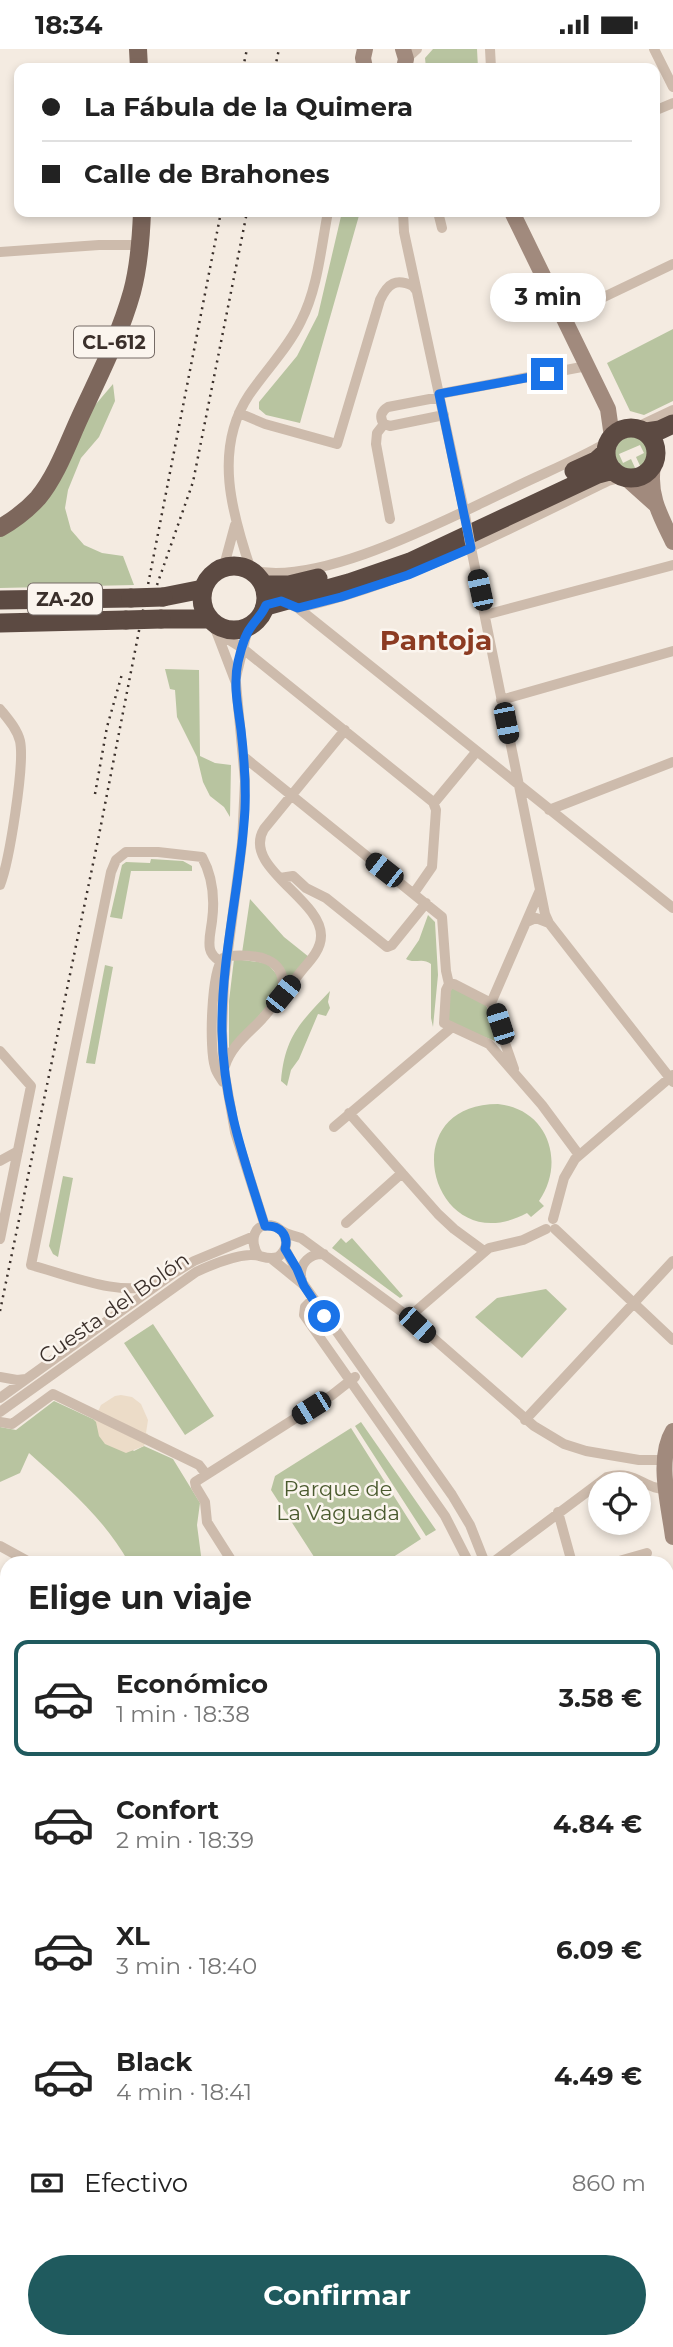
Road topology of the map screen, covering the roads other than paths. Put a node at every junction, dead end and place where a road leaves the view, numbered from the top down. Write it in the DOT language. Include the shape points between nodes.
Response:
graph roads {
  1 [pos="654,49"];
  2 [pos="673,87"];
  3 [pos="142,217"];
  4 [pos="327,217"];
  5 [pos="403,217"];
  6 [pos="439,217"];
  7 [pos="514,217"];
  8 [pos="442,228"];
  9 [pos="140,246"];
  10 [pos="0,252"];
  11 [pos="673,264"];
  12 [pos="416,292"];
  13 [pos="562,317"];
  14 [pos="587,366"];
  15 [pos="440,396"];
  16 [pos="673,410"];
  17 [pos="239,413"];
  18 [pos="444,415"];
  19 [pos="384,424"];
  20 [pos="673,424"];
  21 [pos="673,438"];
  22 [pos="622,449"];
  23 [pos="654,459"];
  24 [pos="57,464"];
  25 [pos="655,504"];
  26 [pos="464,513"];
  27 [pos="0,519"];
  28 [pos="390,519"];
  29 [pos="235,522"];
  30 [pos="0,529"];
  31 [pos="673,542"];
  32 [pos="470,545"];
  33 [pos="673,565"];
  34 [pos="217,571"];
  35 [pos="257,577"];
  36 [pos="203,589"];
  37 [pos="0,600"];
  38 [pos="281,605"];
  39 [pos="485,615"];
  40 [pos="0,623"];
  41 [pos="213,625"];
  42 [pos="251,625"];
  43 [pos="242,648"];
  44 [pos="673,651"];
  45 [pos="236,683"];
  46 [pos="501,700"];
  47 [pos="0,709"];
  48 [pos="345,730"];
  49 [pos="477,751"];
  50 [pos="244,757"];
  51 [pos="673,762"];
  52 [pos="519,785"];
  53 [pos="291,796"];
  54 [pos="434,803"];
  55 [pos="549,810"];
  56 [pos="280,878"];
  57 [pos="0,885"];
  58 [pos="540,888"];
  59 [pos="414,893"];
  60 [pos="426,903"];
  61 [pos="673,908"];
  62 [pos="527,922"];
  63 [pos="549,923"];
  64 [pos="223,959"];
  65 [pos="449,984"];
  66 [pos="281,996"];
  67 [pos="491,1003"];
  68 [pos="451,1028"];
  69 [pos="504,1038"];
  70 [pos="489,1044"];
  71 [pos="0,1051"];
  72 [pos="224,1070"];
  73 [pos="516,1075"];
  74 [pos="672,1078"];
  75 [pos="226,1087"];
  76 [pos="349,1113"];
  77 [pos="334,1126"];
  78 [pos="566,1137"];
  79 [pos="18,1151"];
  80 [pos="579,1156"];
  81 [pos="0,1161"];
  82 [pos="402,1173"];
  83 [pos="565,1174"];
  84 [pos="4,1203"];
  85 [pos="346,1223"];
  86 [pos="265,1226"];
  87 [pos="551,1226"];
  88 [pos="282,1231"];
  89 [pos="0,1234"];
  90 [pos="254,1236"];
  91 [pos="466,1238"];
  92 [pos="502,1243"];
  93 [pos="285,1249"];
  94 [pos="484,1251"];
  95 [pos="321,1253"];
  96 [pos="259,1256"];
  97 [pos="272,1259"];
  98 [pos="673,1261"];
  99 [pos="468,1264"];
  100 [pos="302,1281"];
  101 [pos="159,1283"];
  102 [pos="114,1288"];
  103 [pos="313,1299"];
  104 [pos="634,1303"];
  105 [pos="120,1311"];
  106 [pos="409,1317"];
  107 [pos="673,1340"];
  108 [pos="363,1371"];
  109 [pos="0,1377"];
  110 [pos="26,1379"];
  111 [pos="350,1380"];
  112 [pos="0,1398"];
  113 [pos="1,1413"];
  114 [pos="525,1420"];
  115 [pos="673,1431"];
  116 [pos="664,1460"];
  117 [pos="206,1474"];
  118 [pos="670,1489"];
  119 [pos="558,1512"];
  120 [pos="673,1537"];
  121 [pos="0,1546"];
  122 [pos="647,1553"];
  123 [pos="18,1556"];
  124 [pos="229,1556"];
  125 [pos="464,1556"];
  126 [pos="483,1556"];
  127 [pos="501,1556"];
  128 [pos="570,1556"];
  129 [pos="636,1556"];
  1 -- 2 [label="street"];
  3 -- 9 [label="main road, CL-612"];
  4 -- 17 [label="street" via="303,317"];
  5 -- 12 [label="street"];
  6 -- 8 [label="street"];
  7 -- 13 [label="street"];
  9 -- 10 [label="street"];
  9 -- 24 [label="main road, CL-612" via="120,326"];
  11 -- 13 [label="street"];
  12 -- 15 [label="street"];
  12 -- 17 [label="street" via="403,282 386,287 337,443"];
  13 -- 14 [label="street"];
  14 -- 15 [label="street"];
  14 -- 22 [label="street"];
  15 -- 18 [label="street"];
  15 -- 19 [label="street" via="388,407 381,415"];
  16 -- 22 [label="street"];
  17 -- 29 [label="street" via="229,459"];
  18 -- 19 [label="street"];
  18 -- 26 [label="street"];
  19 -- 28 [label="street" via="376,444"];
  20 -- 22 [label="highway"];
  21 -- 23 [label="highway" via="663,443"];
  22 -- 23 [label="highway" via="652,439"];
  22 -- 23 [label="highway" via="642,476"];
  22 -- 25 [label="street"];
  22 -- 26 [label="street"];
  22 -- 32 [label="street" via="608,481"];
  22 -- 35 [label="highway" via="362,566 281,586"];
  22 -- 38 [label="highway" via="598,474 410,562"];
  23 -- 25 [label="street"];
  24 -- 27 [label="main road, CL-612" via="30,497"];
  24 -- 30 [label="main road, CL-612" via="37,498"];
  25 -- 31 [label="street"];
  26 -- 32 [label="street, bridge"];
  26 -- 35 [label="street" via="326,565 288,573 263,572"];
  29 -- 34 [label="street" via="225,562"];
  29 -- 35 [label="street"];
  32 -- 38 [label="street" via="383,584"];
  32 -- 39 [label="street"];
  33 -- 39 [label="street"];
  34 -- 35 [label="highway" via="233,566"];
  34 -- 36 [label="highway"];
  35 -- 38 [label="highway"];
  36 -- 37 [label="highway, ZA-20, bridge" via="163,597"];
  36 -- 41 [label="highway" via="204,610"];
  38 -- 42 [label="highway"];
  38 -- 49 [label="street"];
  39 -- 46 [label="street"];
  40 -- 41 [label="highway, ZA-20, bridge" via="194,617"];
  41 -- 42 [label="highway, ZA-20" via="231,630"];
  41 -- 43 [label="street"];
  41 -- 45 [label="street"];
  42 -- 43 [label="street"];
  43 -- 45 [label="street"];
  43 -- 48 [label="street"];
  44 -- 46 [label="street"];
  45 -- 50 [label="street"];
  46 -- 52 [label="street"];
  47 -- 57 [label="street" via="19,740 21,757 10,847"];
  48 -- 53 [label="street"];
  48 -- 54 [label="street"];
  49 -- 52 [label="street"];
  49 -- 54 [label="street"];
  50 -- 53 [label="street"];
  50 -- 64 [label="street" via="239,870"];
  51 -- 55 [label="street"];
  52 -- 55 [label="street"];
  52 -- 58 [label="street"];
  53 -- 56 [label="street" via="260,839 262,855"];
  53 -- 59 [label="street"];
  54 -- 59 [label="street" via="432,867"];
  55 -- 61 [label="street"];
  56 -- 60 [label="street" via="294,877 387,947"];
  56 -- 66 [label="street" via="314,914 321,938 316,953"];
  58 -- 62 [label="street"];
  58 -- 63 [label="street"];
  59 -- 60 [label="street"];
  60 -- 65 [label="street" via="444,922"];
  62 -- 63 [label="street" via="536,918"];
  62 -- 67 [label="street"];
  63 -- 74 [label="street"];
  64 -- 66 [label="street" via="256,957 275,964 282,977"];
  64 -- 72 [label="street"];
  64 -- 75 [label="street" via="216,974 213,1039 214,1066"];
  64 -- 102 [label="street" via="213,955 210,947 213,889 202,857 129,852 120,856 113,865 32,1265"];
  65 -- 67 [label="street"];
  65 -- 68 [label="street" via="442,1020"];
  66 -- 72 [label="street" via="229,1055"];
  67 -- 69 [label="street"];
  68 -- 70 [label="street"];
  68 -- 76 [label="street"];
  69 -- 70 [label="street" via="498,1045"];
  69 -- 73 [label="street"];
  70 -- 73 [label="street"];
  71 -- 79 [label="street" via="31,1086"];
  72 -- 75 [label="street"];
  73 -- 78 [label="street"];
  74 -- 80 [label="street"];
  75 -- 86 [label="street" via="245,1169"];
  76 -- 77 [label="street"];
  76 -- 82 [label="street"];
  78 -- 80 [label="street"];
  78 -- 83 [label="street"];
  79 -- 81 [label="street"];
  79 -- 84 [label="street"];
  80 -- 83 [label="street"];
  82 -- 85 [label="street"];
  82 -- 91 [label="street"];
  83 -- 87 [label="street"];
  84 -- 89 [label="street"];
  86 -- 88 [label="street"];
  86 -- 90 [label="street"];
  87 -- 92 [label="street" via="523,1240"];
  87 -- 104 [label="street"];
  88 -- 93 [label="street"];
  88 -- 95 [label="street"];
  90 -- 96 [label="street"];
  90 -- 101 [label="street, Cuesta del Bolón" via="194,1261"];
  91 -- 92 [label="street"];
  91 -- 94 [label="street"];
  91 -- 99 [label="street" via="471,1255"];
  92 -- 94 [label="street"];
  93 -- 95 [label="street" via="302,1247"];
  93 -- 97 [label="street"];
  93 -- 100 [label="street"];
  94 -- 99 [label="street"];
  95 -- 100 [label="street" via="302,1266"];
  95 -- 106 [label="street"];
  96 -- 97 [label="street"];
  96 -- 113 [label="street, Cuesta del Bolón" via="227,1260 190,1275"];
  97 -- 100 [label="street"];
  98 -- 104 [label="street"];
  99 -- 106 [label="street"];
  100 -- 103 [label="street"];
  101 -- 102 [label="street" via="135,1290"];
  101 -- 105 [label="street, Cuesta del Bolón"];
  102 -- 105 [label="street" via="123,1296"];
  103 -- 108 [label="street"];
  103 -- 111 [label="street" via="304,1307 304,1315"];
  104 -- 107 [label="street"];
  104 -- 114 [label="street"];
  105 -- 110 [label="street, Cuesta del Bolón"];
  106 -- 114 [label="street"];
  108 -- 111 [label="street"];
  108 -- 126 [label="street" via="461,1509"];
  109 -- 110 [label="street"];
  110 -- 112 [label="street, Cuesta del Bolón"];
  111 -- 117 [label="street"];
  111 -- 125 [label="street" via="445,1516"];
  113 -- 117 [label="street" via="12,1424 52,1394 199,1465"];
  114 -- 116 [label="street" via="564,1444 586,1451"];
  115 -- 116 [label="street"];
  116 -- 118 [label="street"];
  117 -- 124 [label="street" via="195,1485 205,1502 207,1522"];
  118 -- 119 [label="street" via="656,1489 632,1476 612,1476"];
  118 -- 120 [label="street"];
  119 -- 127 [label="street"];
  119 -- 128 [label="street"];
  121 -- 123 [label="street"];
  122 -- 129 [label="street"];
}
